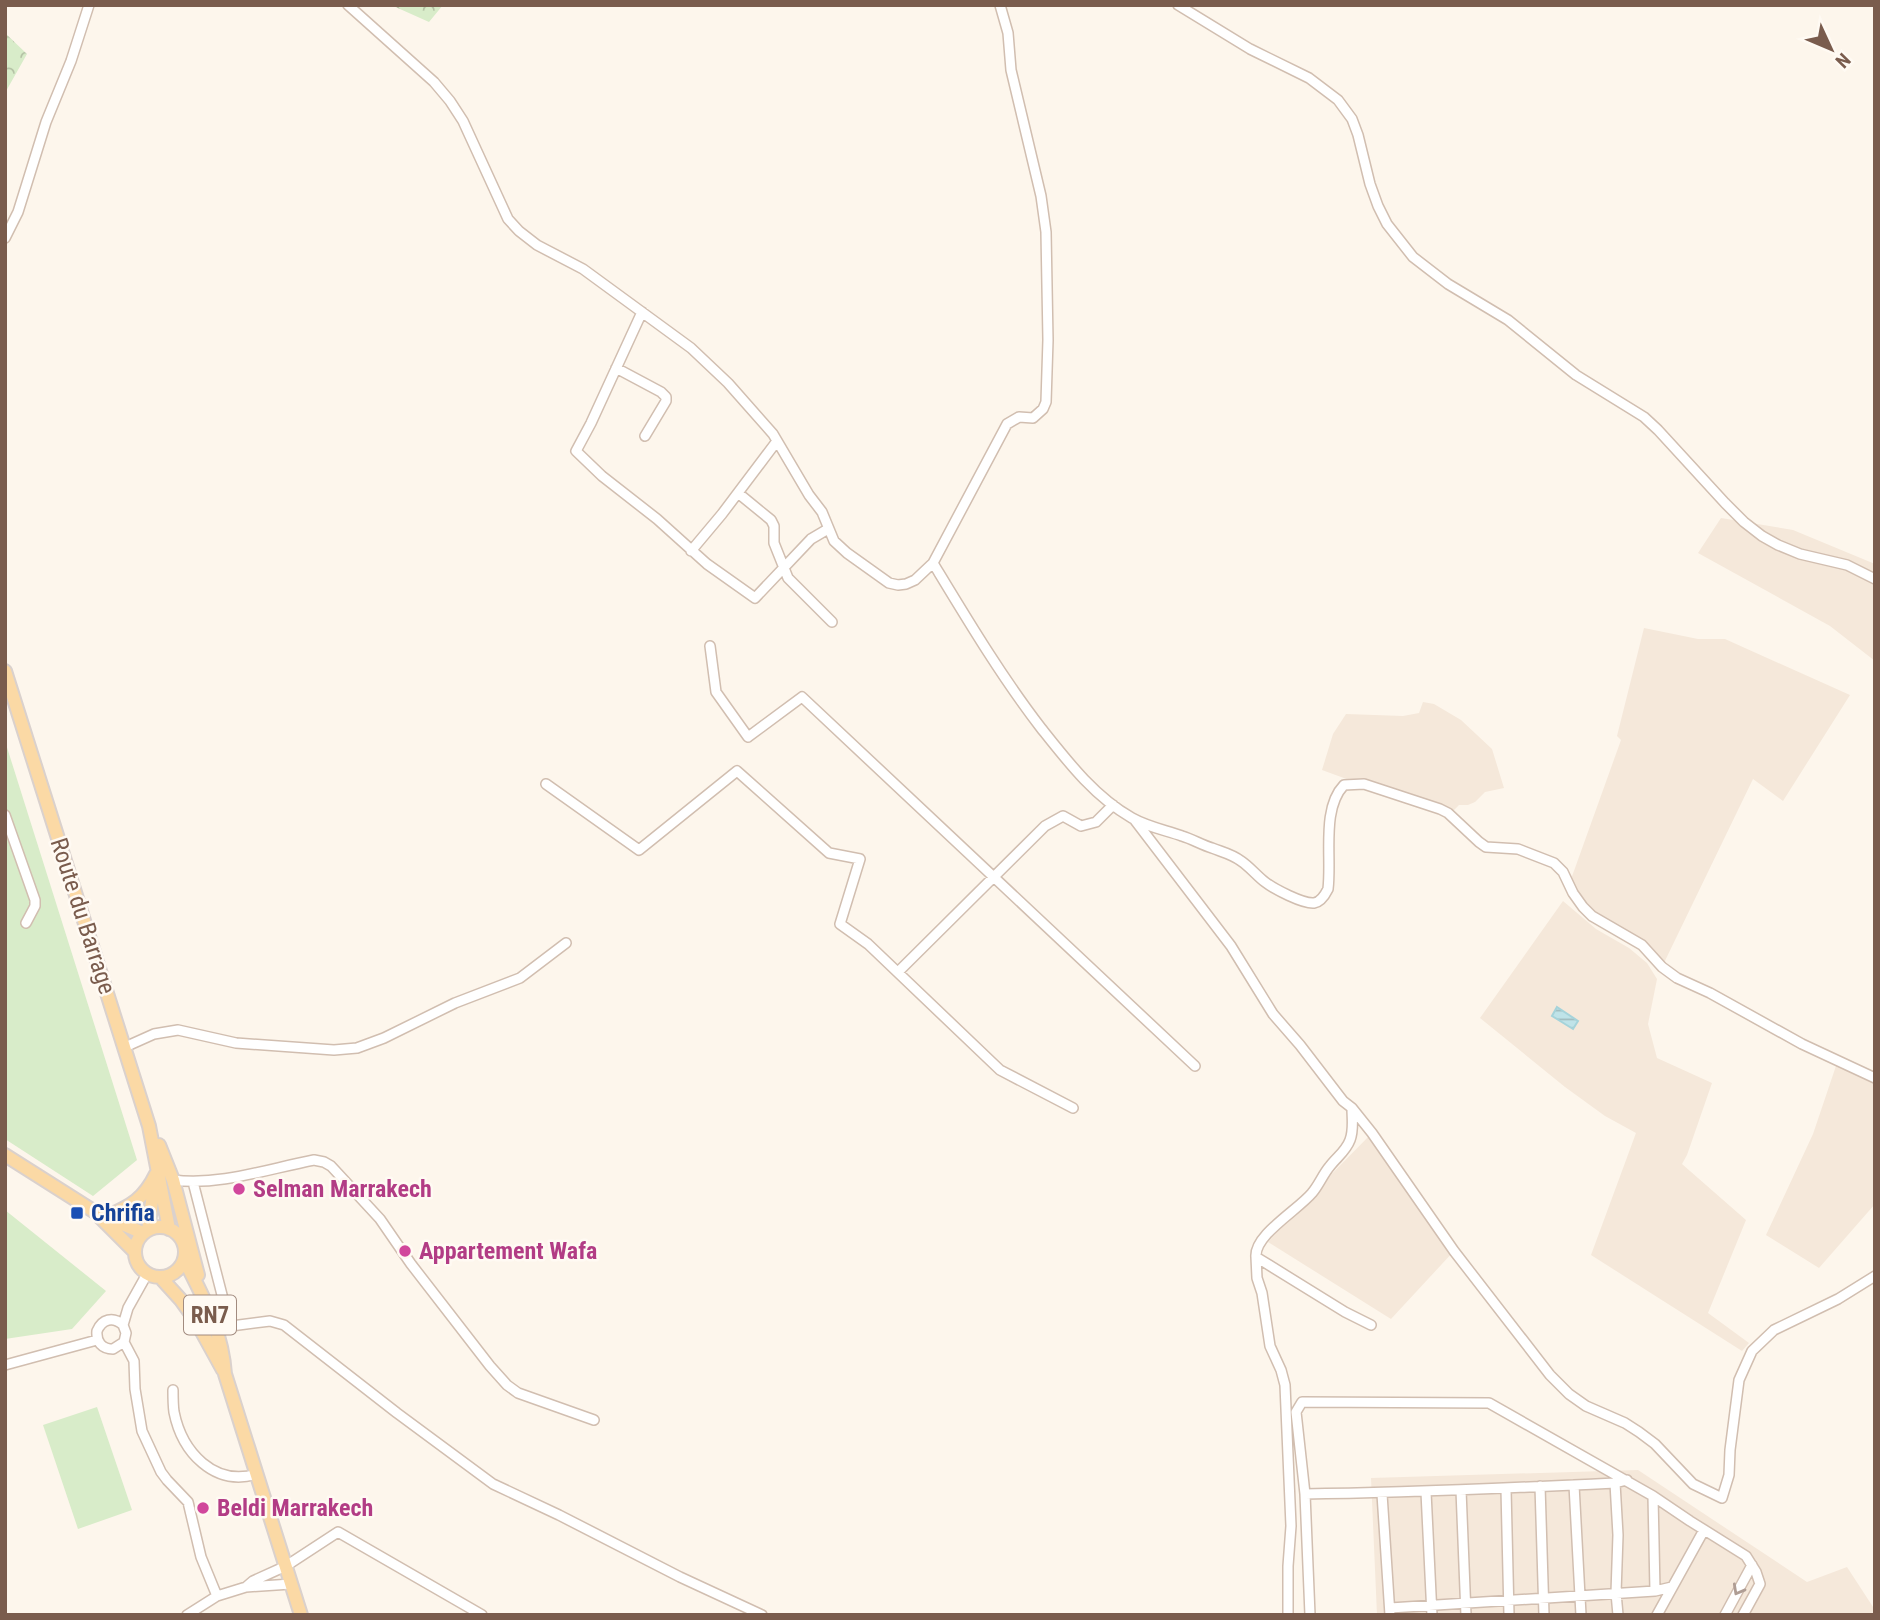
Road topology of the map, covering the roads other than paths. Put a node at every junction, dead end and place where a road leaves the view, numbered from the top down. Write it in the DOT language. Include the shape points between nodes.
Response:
graph roads {
  1 [pos="89,5"];
  2 [pos="348,5"];
  3 [pos="1000,5"];
  4 [pos="1178,5"];
  5 [pos="5,239"];
  6 [pos="642,312"];
  7 [pos="616,368"];
  8 [pos="645,436"];
  9 [pos="778,441"];
  10 [pos="738,493"];
  11 [pos="828,529"];
  12 [pos="691,551"];
  13 [pos="933,563"];
  14 [pos="783,569"];
  15 [pos="1875,579"];
  16 [pos="832,622"];
  17 [pos="710,646"];
  18 [pos="5,671"];
  19 [pos="546,785"];
  20 [pos="1114,804"];
  21 [pos="5,815"];
  22 [pos="1133,818"];
  23 [pos="994,878"];
  24 [pos="26,923"];
  25 [pos="566,943"];
  26 [pos="898,972"];
  27 [pos="125,1047"];
  28 [pos="1195,1066"];
  29 [pos="1875,1078"];
  30 [pos="1073,1108"];
  31 [pos="1352,1108"];
  32 [pos="153,1138"];
  33 [pos="5,1155"];
  34 [pos="157,1168"];
  35 [pos="173,1180"];
  36 [pos="193,1182"];
  37 [pos="101,1215"];
  38 [pos="169,1229"];
  39 [pos="146,1231"];
  40 [pos="134,1251"];
  41 [pos="1256,1257"];
  42 [pos="184,1259"];
  43 [pos="147,1274"];
  44 [pos="1875,1276"];
  45 [pos="161,1278"];
  46 [pos="206,1306"];
  47 [pos="119,1322"];
  48 [pos="1371,1325"];
  49 [pos="230,1326"];
  50 [pos="216,1328"];
  51 [pos="97,1340"];
  52 [pos="124,1342"];
  53 [pos="5,1365"];
  54 [pos="225,1374"];
  55 [pos="173,1390"];
  56 [pos="594,1420"];
  57 [pos="257,1474"];
  58 [pos="1627,1480"];
  59 [pos="1615,1483"];
  60 [pos="1574,1485"];
  61 [pos="1540,1486"];
  62 [pos="1506,1489"];
  63 [pos="1461,1490"];
  64 [pos="1426,1492"];
  65 [pos="1305,1494"];
  66 [pos="1381,1494"];
  67 [pos="1653,1496"];
  68 [pos="1704,1530"];
  69 [pos="1752,1565"];
  70 [pos="286,1566"];
  71 [pos="291,1584"];
  72 [pos="246,1587"];
  73 [pos="1672,1587"];
  74 [pos="1655,1591"];
  75 [pos="1616,1593"];
  76 [pos="1578,1596"];
  77 [pos="217,1597"];
  78 [pos="1544,1598"];
  79 [pos="1509,1600"];
  80 [pos="1465,1603"];
  81 [pos="1432,1610"];
  82 [pos="1390,1611"];
  83 [pos="187,1615"];
  84 [pos="301,1615"];
  85 [pos="482,1615"];
  86 [pos="762,1615"];
  87 [pos="1288,1615"];
  88 [pos="1310,1615"];
  89 [pos="1466,1615"];
  90 [pos="1509,1615"];
  91 [pos="1544,1615"];
  92 [pos="1581,1615"];
  93 [pos="1618,1615"];
  94 [pos="1657,1615"];
  95 [pos="1725,1615"];
  96 [pos="1743,1615"];
  1 -- 5 [label="street"];
  2 -- 6 [label="street" via="450,101 508,219 519,231"];
  3 -- 13 [label="street" via="1046,232 1046,402 1034,418 1019,417 1007,424"];
  4 -- 15 [label="street" via="1309,78 1338,100 1352,119 1387,224 1413,257 1508,320 1576,375 1644,417 1762,536"];
  6 -- 7 [label="street"];
  6 -- 9 [label="street" via="728,383"];
  7 -- 8 [label="street" via="667,397"];
  7 -- 12 [label="street" via="576,451"];
  9 -- 10 [label="street"];
  9 -- 11 [label="street"];
  10 -- 12 [label="street"];
  10 -- 14 [label="street" via="771,520"];
  11 -- 13 [label="street" via="847,553 889,583 915,580"];
  11 -- 14 [label="street" via="811,539"];
  12 -- 14 [label="street" via="755,598"];
  13 -- 20 [label="street" via="1022,703 1074,769"];
  14 -- 16 [label="street"];
  17 -- 23 [label="street" via="716,692 748,737 802,697"];
  18 -- 27 [label="main road, Route du Barrage"];
  19 -- 26 [label="street" via="639,850 737,771 829,853 860,859 841,924"];
  20 -- 22 [label="street"];
  20 -- 23 [label="street" via="1096,822 1081,826 1063,816 1045,826"];
  21 -- 24 [label="street" via="35,900"];
  22 -- 29 [label="street" via="1227,853 1265,883 1314,903 1328,888 1331,814 1344,785 1364,783 1440,809 1486,847 1518,849 1554,863 1592,916 1642,945 1677,978"];
  22 -- 31 [label="street" via="1231,946 1273,1014"];
  23 -- 26 [label="street"];
  23 -- 28 [label="street"];
  25 -- 27 [label="street" via="520,978 357,1048 236,1042 177,1030"];
  26 -- 30 [label="street" via="1000,1070"];
  27 -- 32 [label="main road, Route du Barrage"];
  31 -- 41 [label="street" via="1353,1127 1345,1150 1313,1192 1261,1241"];
  31 -- 44 [label="street" via="1550,1375 1586,1406 1625,1423 1655,1444 1693,1484 1722,1498 1729,1475 1739,1380 1752,1351 1774,1331"];
  32 -- 34 [label="main road, Route du Barrage"];
  32 -- 35 [label="main road"];
  33 -- 37 [label="main road"];
  34 -- 37 [label="main road" via="137,1201"];
  34 -- 38 [label="main road, Route du Barrage"];
  34 -- 39 [label="main road, Route du Barrage"];
  35 -- 36 [label="street"];
  35 -- 46 [label="main road"];
  36 -- 49 [label="street"];
  36 -- 56 [label="street" via="314,1160 331,1166 380,1219 507,1385"];
  37 -- 39 [label="main road"];
  37 -- 40 [label="main road"];
  38 -- 39 [label="main road"];
  38 -- 42 [label="main road, RN7" via="184,1244"];
  39 -- 40 [label="main road"];
  40 -- 43 [label="main road" via="137,1264"];
  41 -- 48 [label="street"];
  41 -- 87 [label="street" via="1270,1346 1285,1385 1291,1526"];
  42 -- 45 [label="main road, RN7" via="175,1272"];
  42 -- 46 [label="main road, RN7"];
  43 -- 45 [label="main road, RN7"];
  43 -- 47 [label="street"];
  45 -- 54 [label="main road, RN7" via="196,1321"];
  46 -- 50 [label="main road, RN7"];
  47 -- 51 [label="street" via="106,1320 99,1326"];
  47 -- 52 [label="street" via="126,1333"];
  49 -- 50 [label="street"];
  49 -- 86 [label="street" via="270,1321 284,1325 493,1484"];
  50 -- 54 [label="main road, RN7"];
  51 -- 52 [label="street" via="109,1349"];
  51 -- 53 [label="street"];
  52 -- 77 [label="street" via="134,1361 142,1431 161,1472 188,1502"];
  54 -- 57 [label="main road, RN7"];
  55 -- 57 [label="street" via="174,1411 191,1450 226,1477"];
  57 -- 70 [label="main road, RN7"];
  58 -- 59 [label="street"];
  58 -- 65 [label="street" via="1489,1403 1302,1402 1296,1412"];
  58 -- 67 [label="street"];
  59 -- 60 [label="street"];
  59 -- 75 [label="street"];
  60 -- 61 [label="street"];
  60 -- 76 [label="street"];
  61 -- 62 [label="street"];
  61 -- 78 [label="street"];
  62 -- 63 [label="street"];
  62 -- 79 [label="street"];
  63 -- 64 [label="street"];
  63 -- 80 [label="street"];
  64 -- 66 [label="street"];
  64 -- 81 [label="street"];
  65 -- 66 [label="street"];
  65 -- 88 [label="street"];
  66 -- 82 [label="street"];
  67 -- 68 [label="street"];
  67 -- 74 [label="street"];
  68 -- 69 [label="street" via="1746,1556"];
  68 -- 73 [label="street"];
  69 -- 95 [label="street, one-way"];
  69 -- 96 [label="street" via="1760,1584"];
  70 -- 71 [label="main road, RN7"];
  70 -- 72 [label="street"];
  70 -- 85 [label="street" via="334,1533 341,1533"];
  71 -- 72 [label="street"];
  71 -- 84 [label="main road, RN7"];
  72 -- 77 [label="street"];
  73 -- 74 [label="street"];
  73 -- 94 [label="street"];
  74 -- 75 [label="street"];
  75 -- 76 [label="street"];
  75 -- 93 [label="street"];
  76 -- 78 [label="street"];
  76 -- 92 [label="street"];
  77 -- 83 [label="street"];
  78 -- 79 [label="street"];
  78 -- 91 [label="street"];
  79 -- 80 [label="street"];
  79 -- 90 [label="street"];
  80 -- 81 [label="street"];
  80 -- 89 [label="street"];
  81 -- 82 [label="street"];
}
